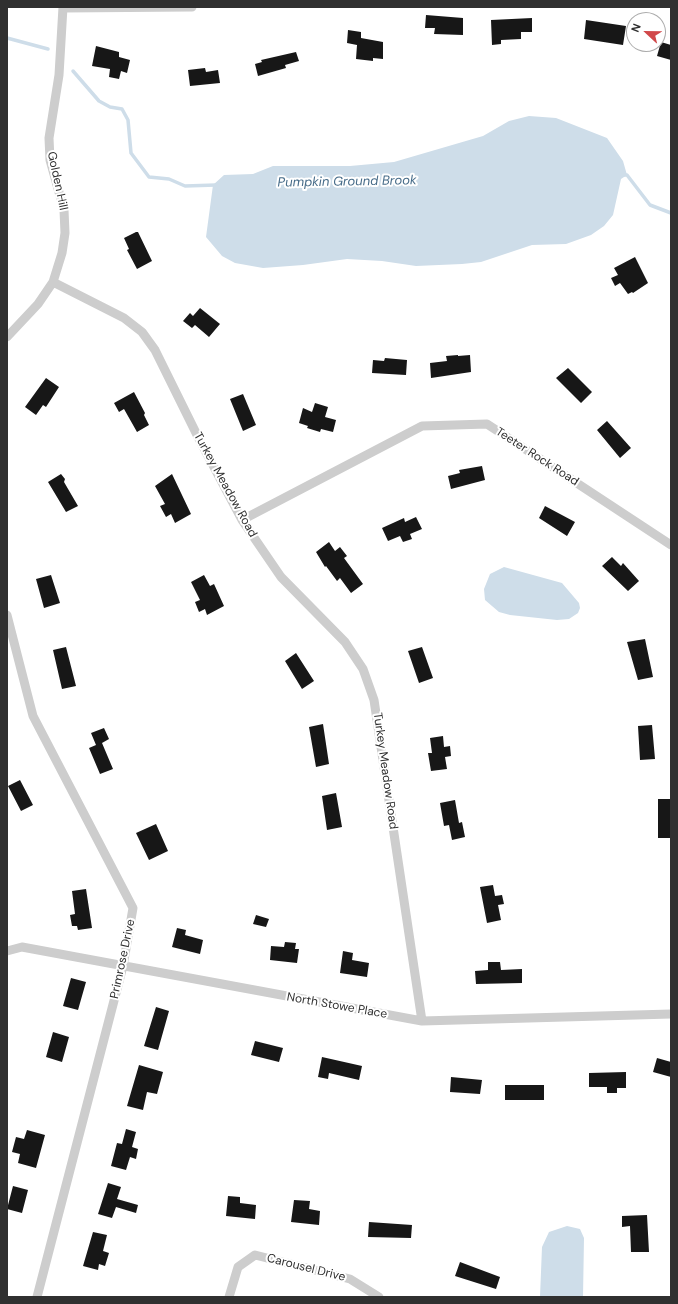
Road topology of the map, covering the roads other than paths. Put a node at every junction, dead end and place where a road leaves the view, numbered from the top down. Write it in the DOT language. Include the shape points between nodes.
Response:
graph roads {
  1 [pos="192,7"];
  2 [pos="63,8"];
  3 [pos="53,282"];
  4 [pos="7,337"];
  5 [pos="242,520"];
  6 [pos="671,545"];
  7 [pos="7,615"];
  8 [pos="7,951"];
  9 [pos="123,966"];
  10 [pos="671,1014"];
  11 [pos="422,1021"];
  12 [pos="37,1297"];
  13 [pos="229,1297"];
  14 [pos="379,1297"];
  1 -- 2 [label="street"];
  2 -- 3 [label="street, Golden Hill" via="59,75 49,138 50,160 64,210 65,234"];
  3 -- 4 [label="street, Golden Hill" via="38,304"];
  3 -- 5 [label="street, Turkey Meadow Road" via="124,318 142,332 155,350"];
  5 -- 6 [label="street, Teeter Rock Road" via="422,426 487,424"];
  5 -- 11 [label="street, Turkey Meadow Road" via="281,577 345,642 363,669 374,700"];
  7 -- 9 [label="street, Primrose Drive" via="34,716 133,908"];
  8 -- 9 [label="street, North Stowe Place" via="22,946"];
  9 -- 11 [label="street, North Stowe Place"];
  9 -- 12 [label="street, Primrose Drive"];
  10 -- 11 [label="street, North Stowe Place"];
  13 -- 14 [label="street, Carousel Drive" via="238,1267 255,1255 350,1279"];
}
